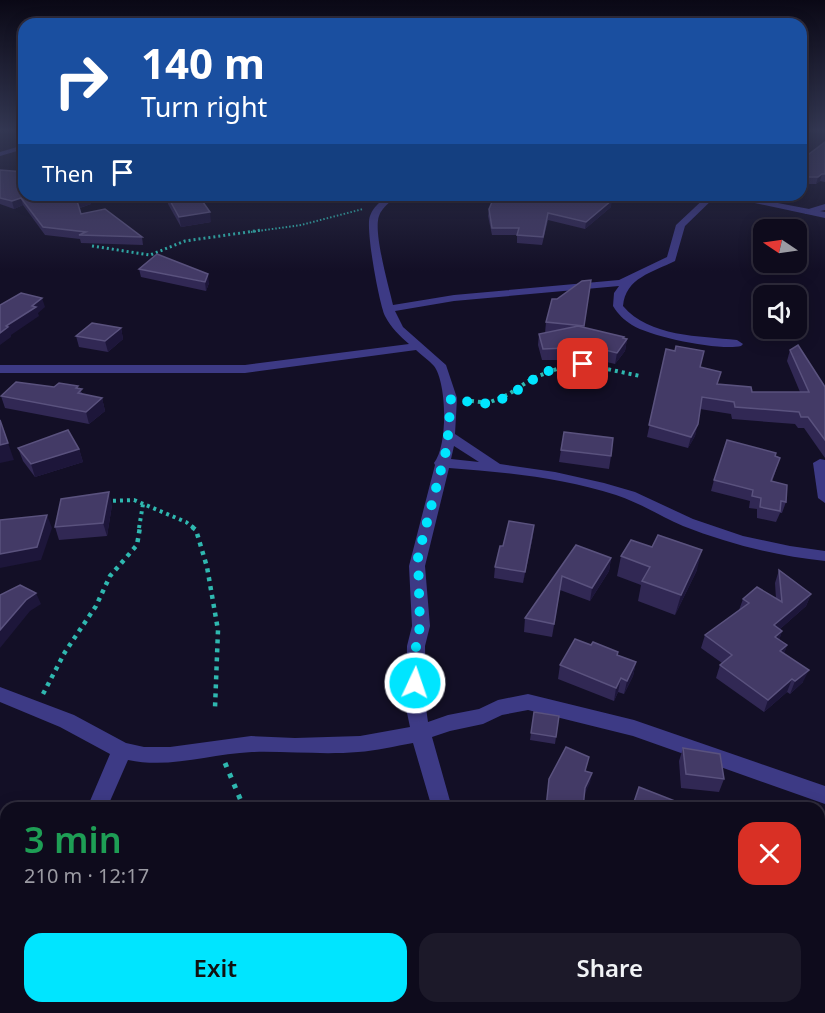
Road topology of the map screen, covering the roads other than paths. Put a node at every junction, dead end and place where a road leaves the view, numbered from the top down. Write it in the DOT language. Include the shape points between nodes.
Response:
graph roads {
  1 [pos="386,201"];
  2 [pos="706,201"];
  3 [pos="754,201"];
  4 [pos="825,207"];
  5 [pos="806,211"];
  6 [pos="825,215"];
  7 [pos="630,280"];
  8 [pos="390,309"];
  9 [pos="737,344"];
  10 [pos="417,346"];
  11 [pos="0,369"];
  12 [pos="448,436"];
  13 [pos="441,463"];
  14 [pos="820,463"];
  15 [pos="497,466"];
  16 [pos="825,498"];
  17 [pos="825,556"];
  18 [pos="0,694"];
  19 [pos="421,733"];
  20 [pos="122,750"];
  21 [pos="825,795"];
  22 [pos="100,802"];
  23 [pos="440,802"];
  1 -- 8 [label="street" via="374,218"];
  2 -- 7 [label="street" via="682,224 671,259"];
  3 -- 5 [label="street"];
  4 -- 5 [label="street"];
  5 -- 6 [label="street"];
  7 -- 8 [label="street" via="454,298"];
  7 -- 9 [label="street" via="619,293 618,306 627,318 672,335"];
  8 -- 10 [label="street" via="399,329"];
  10 -- 11 [label="street" via="245,369"];
  10 -- 12 [label="street" via="440,365 451,398"];
  12 -- 13 [label="street"];
  12 -- 15 [label="street"];
  13 -- 15 [label="street"];
  13 -- 19 [label="street" via="417,566 420,626 415,683"];
  14 -- 16 [label="street"];
  15 -- 17 [label="street" via="634,497 686,522 736,539 790,553"];
  18 -- 20 [label="street" via="67,721"];
  19 -- 20 [label="street" via="360,744 251,744 170,755"];
  19 -- 21 [label="street" via="517,703 537,704 634,728"];
  19 -- 23 [label="street"];
  20 -- 22 [label="street"];
}
